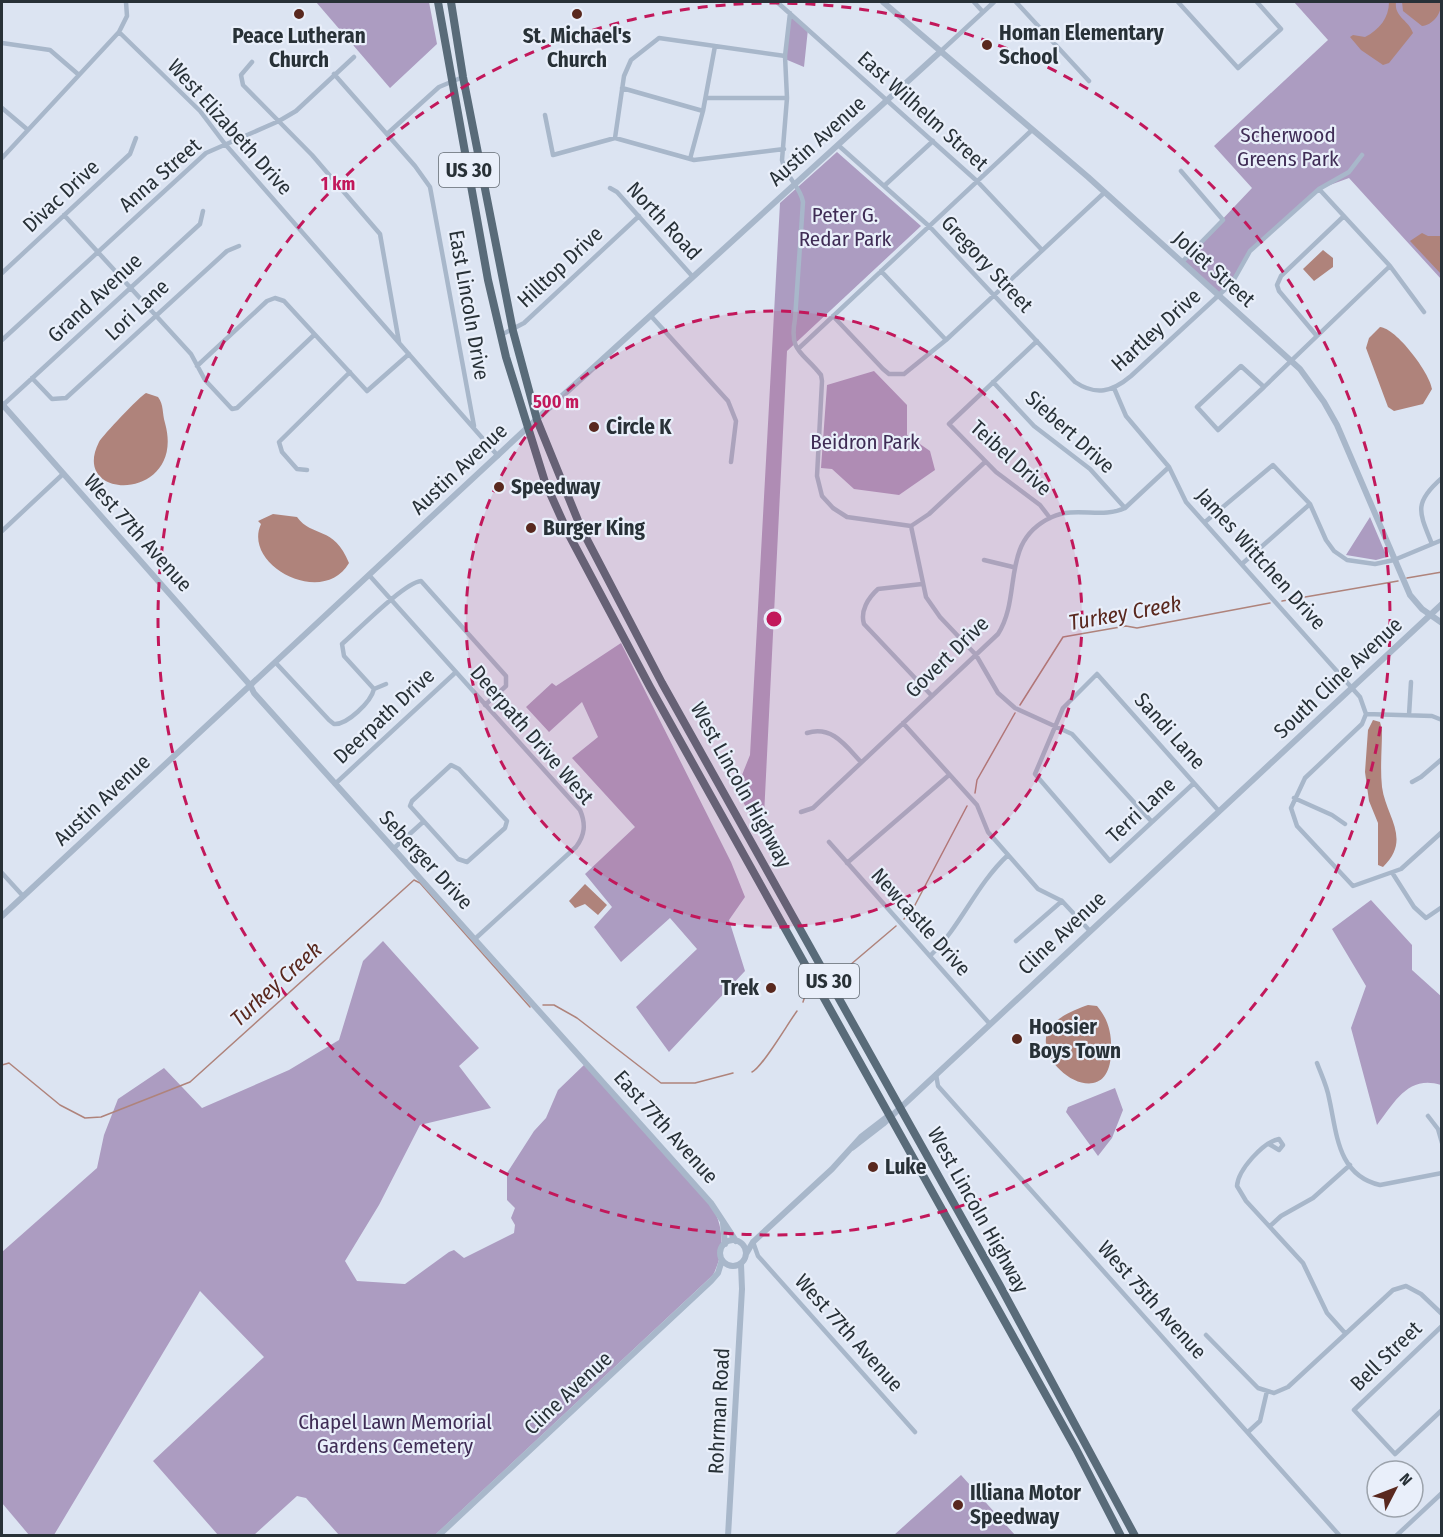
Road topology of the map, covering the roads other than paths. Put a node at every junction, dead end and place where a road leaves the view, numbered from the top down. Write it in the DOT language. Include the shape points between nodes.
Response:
graph roads {
  1 [pos="126,2"];
  2 [pos="438,2"];
  3 [pos="451,2"];
  4 [pos="777,2"];
  5 [pos="883,2"];
  6 [pos="974,2"];
  7 [pos="994,2"];
  8 [pos="1016,2"];
  9 [pos="1178,2"];
  10 [pos="1257,2"];
  11 [pos="983,12"];
  12 [pos="790,13"];
  13 [pos="119,32"];
  14 [pos="2,43"];
  15 [pos="715,46"];
  16 [pos="939,52"];
  17 [pos="785,56"];
  18 [pos="354,57"];
  19 [pos="252,62"];
  20 [pos="334,74"];
  21 [pos="79,75"];
  22 [pos="463,77"];
  23 [pos="453,81"];
  24 [pos="1089,81"];
  25 [pos="622,88"];
  26 [pos="706,98"];
  27 [pos="787,98"];
  28 [pos="887,100"];
  29 [pos="2,108"];
  30 [pos="703,111"];
  31 [pos="545,115"];
  32 [pos="279,121"];
  33 [pos="28,130"];
  34 [pos="1032,130"];
  35 [pos="387,134"];
  36 [pos="136,138"];
  37 [pos="615,138"];
  38 [pos="933,141"];
  39 [pos="225,144"];
  40 [pos="838,145"];
  41 [pos="784,149"];
  42 [pos="1362,155"];
  43 [pos="2,158"];
  44 [pos="690,159"];
  45 [pos="1182,171"];
  46 [pos="978,182"];
  47 [pos="795,184"];
  48 [pos="884,186"];
  49 [pos="610,188"];
  50 [pos="1319,189"];
  51 [pos="1105,192"];
  52 [pos="203,211"];
  53 [pos="64,215"];
  54 [pos="639,216"];
  55 [pos="1344,216"];
  56 [pos="930,227"];
  57 [pos="238,246"];
  58 [pos="1042,250"];
  59 [pos="97,252"];
  60 [pos="1182,262"];
  61 [pos="1390,266"];
  62 [pos="881,271"];
  63 [pos="2,273"];
  64 [pos="693,277"];
  65 [pos="131,288"];
  66 [pos="994,295"];
  67 [pos="1219,295"];
  68 [pos="1424,312"];
  69 [pos="155,315"];
  70 [pos="651,316"];
  71 [pos="833,316"];
  72 [pos="513,330"];
  73 [pos="1316,334"];
  74 [pos="314,335"];
  75 [pos="501,335"];
  76 [pos="2,340"];
  77 [pos="946,340"];
  78 [pos="1037,341"];
  79 [pos="399,342"];
  80 [pos="798,349"];
  81 [pos="409,354"];
  82 [pos="1292,361"];
  83 [pos="197,366"];
  84 [pos="350,372"];
  85 [pos="33,378"];
  86 [pos="993,382"];
  87 [pos="1263,387"];
  88 [pos="1114,388"];
  89 [pos="2,404"];
  90 [pos="537,420"];
  91 [pos="475,428"];
  92 [pos="527,428"];
  93 [pos="498,456"];
  94 [pos="731,462"];
  95 [pos="985,462"];
  96 [pos="1169,467"];
  97 [pos="307,470"];
  98 [pos="63,474"];
  99 [pos="1442,478"];
  100 [pos="1310,504"];
  101 [pos="1125,508"];
  102 [pos="1050,518"];
  103 [pos="1205,522"];
  104 [pos="911,526"];
  105 [pos="2,531"];
  106 [pos="1442,540"];
  107 [pos="1432,544"];
  108 [pos="984,560"];
  109 [pos="1394,560"];
  110 [pos="1243,563"];
  111 [pos="1013,567"];
  112 [pos="369,575"];
  113 [pos="922,584"];
  114 [pos="391,599"];
  115 [pos="1442,604"];
  116 [pos="1430,615"];
  117 [pos="1442,623"];
  118 [pos="976,655"];
  119 [pos="275,662"];
  120 [pos="456,672"];
  121 [pos="1411,682"];
  122 [pos="386,684"];
  123 [pos="250,685"];
  124 [pos="1353,687"];
  125 [pos="374,689"];
  126 [pos="932,696"];
  127 [pos="485,705"];
  128 [pos="1366,714"];
  129 [pos="1409,715"];
  130 [pos="1442,720"];
  131 [pos="903,723"];
  132 [pos="1054,725"];
  133 [pos="807,733"];
  134 [pos="1442,759"];
  135 [pos="861,762"];
  136 [pos="949,775"];
  137 [pos="1257,775"];
  138 [pos="1412,782"];
  139 [pos="1194,783"];
  140 [pos="335,784"];
  141 [pos="1294,798"];
  142 [pos="1218,810"];
  143 [pos="801,812"];
  144 [pos="423,822"];
  145 [pos="1152,822"];
  146 [pos="1345,824"];
  147 [pos="1442,832"];
  148 [pos="829,842"];
  149 [pos="393,849"];
  150 [pos="1008,855"];
  151 [pos="848,863"];
  152 [pos="2,873"];
  153 [pos="1393,874"];
  154 [pos="23,896"];
  155 [pos="1062,901"];
  156 [pos="1442,907"];
  157 [pos="2,916"];
  158 [pos="1089,930"];
  159 [pos="476,938"];
  160 [pos="1016,941"];
  161 [pos="930,956"];
  162 [pos="990,1023"];
  163 [pos="581,1056"];
  164 [pos="1317,1063"];
  165 [pos="936,1072"];
  166 [pos="923,1084"];
  167 [pos="938,1086"];
  168 [pos="899,1107"];
  169 [pos="890,1115"];
  170 [pos="1428,1116"];
  171 [pos="1442,1143"];
  172 [pos="1269,1144"];
  173 [pos="1350,1165"];
  174 [pos="1442,1173"];
  175 [pos="723,1222"];
  176 [pos="1270,1226"];
  177 [pos="737,1241"];
  178 [pos="753,1242"];
  179 [pos="725,1244"];
  180 [pos="746,1254"];
  181 [pos="759,1256"];
  182 [pos="722,1260"];
  183 [pos="741,1264"];
  184 [pos="732,1266"];
  185 [pos="718,1273"];
  186 [pos="742,1289"];
  187 [pos="1442,1314"];
  188 [pos="1442,1326"];
  189 [pos="1345,1333"];
  190 [pos="1206,1335"];
  191 [pos="1267,1390"];
  192 [pos="1442,1410"];
  193 [pos="915,1432"];
  194 [pos="1248,1432"];
  195 [pos="1442,1493"];
  196 [pos="438,1536"];
  197 [pos="728,1536"];
  198 [pos="1121,1536"];
  199 [pos="1135,1536"];
  200 [pos="1340,1536"];
  201 [pos="1396,1536"];
  1 -- 13 [label="street" via="127,16"];
  2 -- 23 [label="main road, West Lincoln Highway / US 30"];
  3 -- 22 [label="main road, West Lincoln Highway / US 30"];
  4 -- 12 [label="street, East Wilhelm Street"];
  5 -- 16 [label="street, Joliet Street"];
  6 -- 11 [label="street"];
  7 -- 11 [label="street, Austin Avenue"];
  8 -- 24 [label="street"];
  9 -- 10 [label="street" via="1238,68 1281,29"];
  11 -- 16 [label="street, Austin Avenue"];
  12 -- 17 [label="street"];
  12 -- 28 [label="street, East Wilhelm Street"];
  13 -- 21 [label="street"];
  13 -- 39 [label="street, West Elizabeth Drive" via="200,111"];
  14 -- 21 [label="street" via="50,50"];
  15 -- 17 [label="street"];
  15 -- 25 [label="street" via="659,38 631,60"];
  15 -- 26 [label="street"];
  16 -- 28 [label="street, Austin Avenue"];
  16 -- 34 [label="street, Joliet Street"];
  17 -- 27 [label="street"];
  18 -- 20 [label="street, Anna Street"];
  19 -- 32 [label="street" via="241,75 243,85"];
  20 -- 32 [label="street, Anna Street" via="296,111"];
  20 -- 35 [label="street"];
  21 -- 33 [label="street"];
  22 -- 23 [label="street"];
  22 -- 72 [label="main road, West Lincoln Highway / US 30"];
  23 -- 35 [label="street" via="439,87"];
  23 -- 75 [label="main road, West Lincoln Highway / US 30"];
  25 -- 30 [label="street"];
  25 -- 37 [label="street"];
  26 -- 27 [label="street"];
  26 -- 30 [label="street"];
  27 -- 41 [label="street"];
  28 -- 38 [label="street, East Wilhelm Street"];
  28 -- 40 [label="street, Austin Avenue"];
  29 -- 33 [label="street"];
  30 -- 44 [label="street"];
  31 -- 37 [label="street" via="553,155"];
  32 -- 39 [label="street, Anna Street"];
  32 -- 79 [label="street" via="380,234"];
  33 -- 43 [label="street"];
  34 -- 46 [label="street"];
  34 -- 51 [label="street, Joliet Street"];
  35 -- 91 [label="street, East Lincoln Drive" via="430,187"];
  36 -- 53 [label="street, Divac Drive" via="130,154"];
  37 -- 44 [label="street"];
  38 -- 46 [label="street, East Wilhelm Street"];
  38 -- 48 [label="street"];
  39 -- 59 [label="street, Anna Street" via="206,153"];
  39 -- 79 [label="street, West Elizabeth Drive"];
  40 -- 47 [label="street, Austin Avenue"];
  40 -- 48 [label="street, Gregory Street"];
  41 -- 44 [label="street"];
  41 -- 47 [label="street" via="784,169"];
  42 -- 50 [label="street, Hartley Drive" via="1349,172"];
  45 -- 60 [label="street" via="1223,219"];
  46 -- 56 [label="street"];
  46 -- 58 [label="street, East Wilhelm Street"];
  47 -- 64 [label="street, Austin Avenue"];
  47 -- 80 [label="street" via="803,202 792,334"];
  48 -- 56 [label="street, Gregory Street"];
  49 -- 54 [label="street, North Road"];
  50 -- 55 [label="street"];
  50 -- 67 [label="street, Hartley Drive" via="1250,251 1232,283"];
  51 -- 58 [label="street"];
  51 -- 60 [label="street, Joliet Street"];
  52 -- 65 [label="street, Grand Avenue" via="200,224"];
  53 -- 59 [label="street"];
  53 -- 63 [label="street, Divac Drive"];
  54 -- 64 [label="street, North Road"];
  54 -- 72 [label="street, Hilltop Drive"];
  55 -- 61 [label="street"];
  55 -- 73 [label="street" via="1281,276 1277,285"];
  56 -- 62 [label="street"];
  56 -- 66 [label="street, Gregory Street"];
  57 -- 69 [label="street, Lori Lane" via="227,250"];
  58 -- 66 [label="street"];
  59 -- 65 [label="street"];
  59 -- 76 [label="street, Anna Street"];
  60 -- 67 [label="street, Joliet Street"];
  61 -- 68 [label="street"];
  61 -- 73 [label="street"];
  62 -- 71 [label="street"];
  62 -- 77 [label="street"];
  64 -- 70 [label="street, Austin Avenue"];
  65 -- 69 [label="street"];
  65 -- 85 [label="street, Grand Avenue"];
  66 -- 77 [label="street"];
  66 -- 78 [label="street, Gregory Street"];
  67 -- 82 [label="street, Joliet Street"];
  67 -- 88 [label="street, Hartley Drive"];
  69 -- 83 [label="street"];
  69 -- 85 [label="street, Lori Lane" via="66,398 52,399"];
  70 -- 90 [label="street, Austin Avenue"];
  70 -- 94 [label="street" via="728,401 736,421"];
  71 -- 77 [label="street" via="883,369 896,375 912,370"];
  71 -- 80 [label="street"];
  72 -- 75 [label="street, Hilltop Drive"];
  72 -- 90 [label="main road, West Lincoln Highway / US 30"];
  73 -- 82 [label="street"];
  74 -- 83 [label="street" via="284,301 275,298"];
  74 -- 83 [label="street" via="237,408 232,409"];
  74 -- 84 [label="street"];
  75 -- 92 [label="main road, West Lincoln Highway / US 30"];
  78 -- 86 [label="street"];
  78 -- 88 [label="street, Gregory Street" via="1086,389 1097,392"];
  79 -- 81 [label="street, West Elizabeth Drive"];
  80 -- 104 [label="street" via="822,381 817,476 822,496 847,517"];
  81 -- 84 [label="street" via="367,391"];
  81 -- 91 [label="street, West Elizabeth Drive"];
  82 -- 87 [label="street"];
  82 -- 109 [label="street, Joliet Street" via="1337,425"];
  84 -- 97 [label="street" via="279,442 282,452 297,469"];
  85 -- 89 [label="street, Grand Avenue"];
  86 -- 95 [label="street, Teibel Drive" via="949,424"];
  86 -- 101 [label="street, Siebert Drive" via="1045,437 1090,469"];
  87 -- 87 [label="street" via="1218,429 1197,407 1242,366"];
  88 -- 96 [label="street, James Wittchen Drive" via="1125,416"];
  89 -- 98 [label="street, West 77th Avenue"];
  90 -- 92 [label="street, Austin Avenue"];
  90 -- 168 [label="main road, West Lincoln Highway / US 30" via="557,475 607,582"];
  91 -- 93 [label="street, West Elizabeth Drive"];
  92 -- 93 [label="street, Austin Avenue"];
  92 -- 169 [label="main road, West Lincoln Highway / US 30" via="545,482 600,595"];
  93 -- 112 [label="street, Austin Avenue"];
  95 -- 102 [label="street, Teibel Drive" via="1040,505"];
  95 -- 104 [label="street"];
  96 -- 101 [label="street"];
  96 -- 103 [label="street, James Wittchen Drive" via="1186,502"];
  98 -- 105 [label="street"];
  98 -- 123 [label="street, West 77th Avenue"];
  99 -- 107 [label="street" via="1425,494 1419,513"];
  100 -- 103 [label="street" via="1273,465"];
  100 -- 109 [label="street" via="1326,540 1341,556 1362,563"];
  100 -- 110 [label="street"];
  101 -- 102 [label="street" via="1116,512 1072,512"];
  102 -- 111 [label="street, Govert Drive" via="1026,540"];
  103 -- 110 [label="street, James Wittchen Drive"];
  104 -- 113 [label="street"];
  106 -- 107 [label="street"];
  107 -- 109 [label="street"];
  108 -- 111 [label="street"];
  109 -- 116 [label="street, Joliet Street" via="1410,595"];
  110 -- 124 [label="street, James Wittchen Drive"];
  111 -- 118 [label="street, Govert Drive" via="1011,607 1005,624"];
  112 -- 114 [label="street, Deerpath Drive West"];
  112 -- 119 [label="street, Austin Avenue"];
  113 -- 118 [label="street" via="932,606"];
  113 -- 126 [label="street" via="878,589 862,617 864,624"];
  114 -- 120 [label="street, Deerpath Drive West"];
  114 -- 125 [label="street" via="341,649"];
  114 -- 127 [label="street" via="414,582 424,583 487,653 507,681"];
  115 -- 116 [label="street, South Cline Avenue"];
  116 -- 117 [label="street, Joliet Street"];
  116 -- 124 [label="street, South Cline Avenue"];
  118 -- 126 [label="street, Govert Drive"];
  118 -- 132 [label="street" via="1008,703"];
  119 -- 123 [label="street, Austin Avenue"];
  119 -- 125 [label="street" via="334,724 344,722 370,698"];
  120 -- 127 [label="street, Deerpath Drive West"];
  120 -- 140 [label="street, Deerpath Drive"];
  121 -- 129 [label="street"];
  122 -- 125 [label="street"];
  123 -- 140 [label="street, Seberger Drive"];
  123 -- 154 [label="street, Austin Avenue"];
  124 -- 128 [label="street, James Wittchen Drive" via="1365,705"];
  124 -- 137 [label="street, South Cline Avenue"];
  126 -- 131 [label="street, Govert Drive"];
  127 -- 159 [label="street, Deerpath Drive West" via="579,810 584,826 576,847"];
  128 -- 129 [label="street"];
  128 -- 141 [label="street" via="1362,724 1305,778"];
  129 -- 130 [label="street"];
  131 -- 135 [label="street, Govert Drive"];
  131 -- 136 [label="street"];
  132 -- 139 [label="street, Sandi Lane" via="1063,708 1097,674"];
  132 -- 145 [label="street" via="1082,743"];
  132 -- 145 [label="street, Terri Lane" via="1035,774 1110,861"];
  133 -- 135 [label="street" via="826,731"];
  134 -- 138 [label="street"];
  135 -- 143 [label="street, Govert Drive" via="813,807"];
  136 -- 150 [label="street" via="977,805 988,832"];
  136 -- 151 [label="street"];
  137 -- 142 [label="street, Cline Avenue"];
  139 -- 142 [label="street, Sandi Lane"];
  139 -- 145 [label="street, Terri Lane"];
  140 -- 149 [label="street, Seberger Drive"];
  141 -- 146 [label="street"];
  141 -- 153 [label="street" via="1291,808 1297,826 1353,886"];
  142 -- 158 [label="street, Cline Avenue"];
  144 -- 144 [label="street" via="463,862 470,861 508,825 455,766 448,767 412,801 410,806"];
  144 -- 149 [label="street"];
  147 -- 153 [label="street"];
  148 -- 151 [label="street, Newcastle Drive"];
  149 -- 159 [label="street, Seberger Drive"];
  150 -- 155 [label="street" via="1038,889"];
  150 -- 161 [label="street" via="989,872 945,942"];
  151 -- 161 [label="street, Newcastle Drive"];
  152 -- 154 [label="street"];
  153 -- 156 [label="street" via="1413,907 1426,918"];
  154 -- 157 [label="street, Austin Avenue"];
  155 -- 158 [label="street"];
  155 -- 160 [label="street"];
  158 -- 162 [label="street, Cline Avenue"];
  159 -- 163 [label="street, Seberger Drive"];
  161 -- 162 [label="street, Newcastle Drive"];
  162 -- 165 [label="street, Cline Avenue"];
  163 -- 175 [label="street, East 77th Avenue" via="711,1203"];
  164 -- 173 [label="street" via="1329,1096 1339,1150"];
  165 -- 166 [label="street, Cline Avenue"];
  165 -- 167 [label="street"];
  166 -- 167 [label="street"];
  166 -- 168 [label="street, Cline Avenue"];
  167 -- 194 [label="street, West 75th Avenue"];
  168 -- 169 [label="street, Cline Avenue"];
  168 -- 199 [label="main road, West Lincoln Highway / US 30" via="1083,1435"];
  169 -- 178 [label="street, Cline Avenue" via="861,1137"];
  169 -- 198 [label="main road, West Lincoln Highway / US 30"];
  170 -- 171 [label="street"];
  172 -- 176 [label="street" via="1240,1171 1237,1186"];
  173 -- 174 [label="street" via="1365,1179 1380,1185"];
  173 -- 176 [label="street" via="1313,1198"];
  175 -- 177 [label="street, East 77th Avenue"];
  175 -- 179 [label="street, East 77th Avenue"];
  176 -- 189 [label="street" via="1308,1271 1327,1313"];
  177 -- 178 [label="street"];
  177 -- 179 [label="street"];
  177 -- 180 [label="street"];
  178 -- 180 [label="street, Cline Avenue"];
  178 -- 181 [label="street, West 77th Avenue"];
  179 -- 182 [label="street"];
  180 -- 181 [label="street"];
  180 -- 183 [label="street"];
  181 -- 193 [label="street, West 77th Avenue"];
  182 -- 184 [label="street"];
  182 -- 185 [label="street, Cline Avenue"];
  183 -- 184 [label="street"];
  183 -- 186 [label="street, Rohrman Road"];
  184 -- 185 [label="street, Cline Avenue"];
  184 -- 186 [label="street, Rohrman Road"];
  185 -- 196 [label="street, Cline Avenue"];
  186 -- 197 [label="street, Rohrman Road"];
  187 -- 189 [label="street" via="1407,1286 1393,1290"];
  188 -- 192 [label="street, Bell Street" via="1354,1410 1395,1454"];
  189 -- 191 [label="street" via="1288,1387 1274,1393"];
  190 -- 191 [label="street" via="1258,1388"];
  191 -- 194 [label="street" via="1260,1421"];
  194 -- 200 [label="street, West 75th Avenue"];
  195 -- 201 [label="street"];
}
